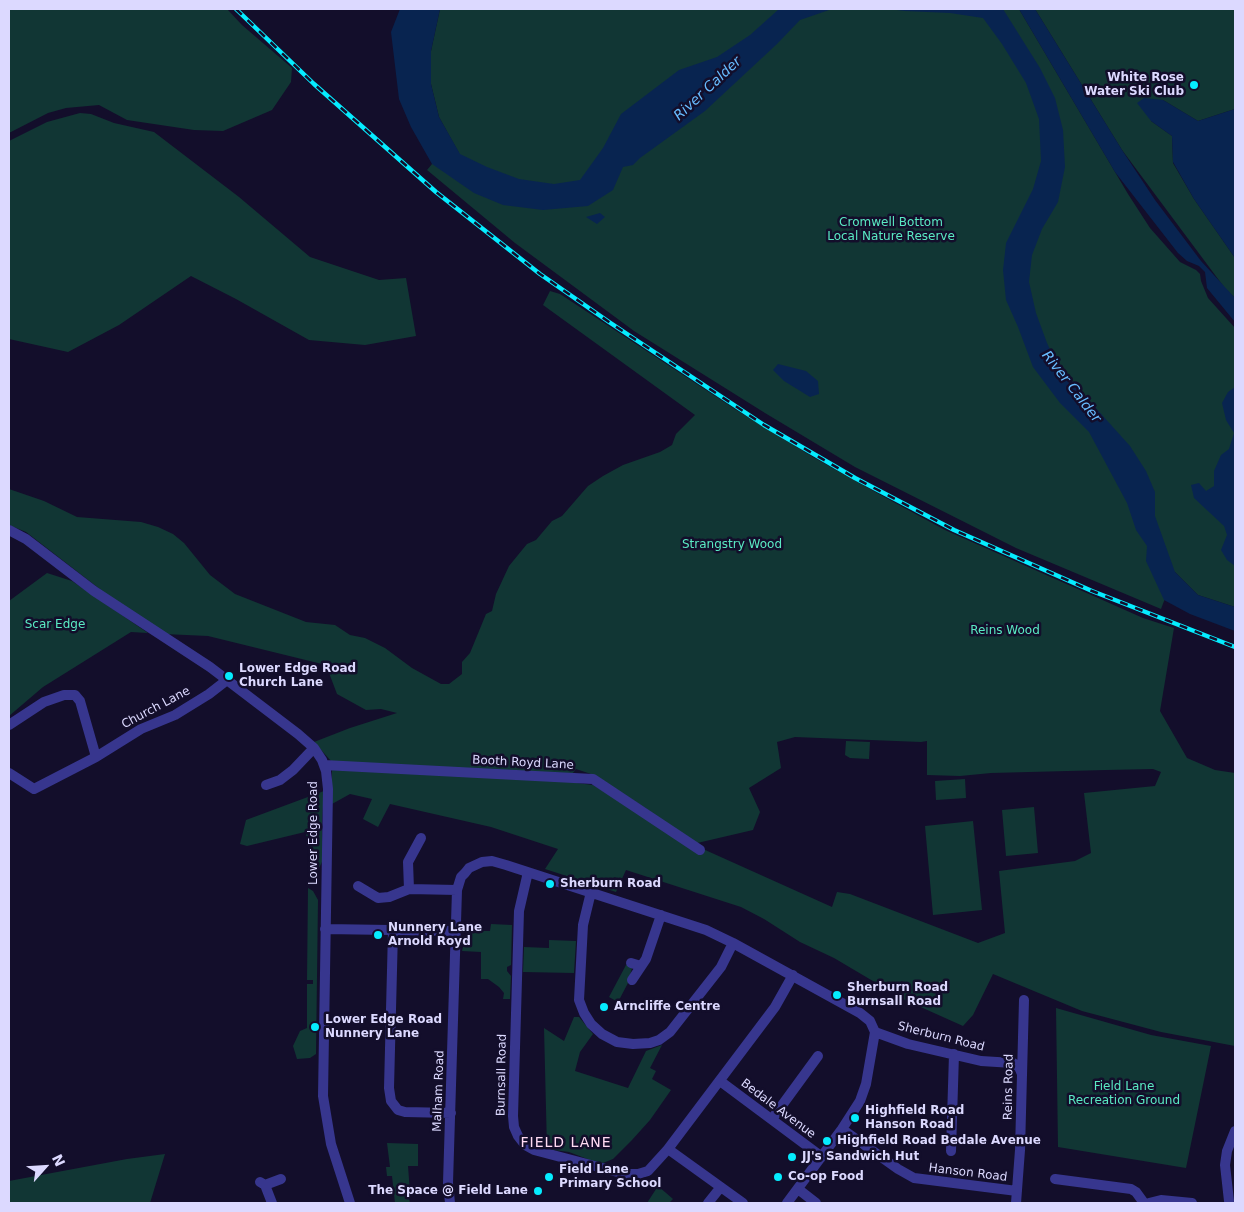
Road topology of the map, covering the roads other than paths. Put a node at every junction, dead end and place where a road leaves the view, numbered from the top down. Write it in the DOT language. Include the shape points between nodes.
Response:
graph roads {
  1 [pos="9,530"];
  2 [pos="227,680"];
  3 [pos="9,725"];
  4 [pos="314,748"];
  5 [pos="96,757"];
  6 [pos="324,765"];
  7 [pos="9,773"];
  8 [pos="266,785"];
  9 [pos="421,838"];
  10 [pos="700,850"];
  11 [pos="528,872"];
  12 [pos="358,886"];
  13 [pos="409,889"];
  14 [pos="457,890"];
  15 [pos="590,892"];
  16 [pos="661,915"];
  17 [pos="325,929"];
  18 [pos="393,931"];
  19 [pos="456,932"];
  20 [pos="733,943"];
  21 [pos="631,963"];
  22 [pos="641,966"];
  23 [pos="793,975"];
  24 [pos="632,980"];
  25 [pos="1024,1000"];
  26 [pos="875,1032"];
  27 [pos="954,1054"];
  28 [pos="818,1056"];
  29 [pos="1022,1074"];
  30 [pos="720,1081"];
  31 [pos="451,1113"];
  32 [pos="772,1119"];
  33 [pos="842,1128"];
  34 [pos="1235,1131"];
  35 [pos="668,1149"];
  36 [pos="951,1152"];
  37 [pos="822,1157"];
  38 [pos="281,1179"];
  39 [pos="1054,1179"];
  40 [pos="720,1188"];
  41 [pos="798,1189"];
  42 [pos="1018,1191"];
  43 [pos="1229,1202"];
  44 [pos="272,1203"];
  45 [pos="350,1203"];
  46 [pos="450,1203"];
  47 [pos="708,1203"];
  48 [pos="743,1203"];
  49 [pos="788,1203"];
  50 [pos="816,1203"];
  51 [pos="1016,1203"];
  52 [pos="1144,1203"];
  53 [pos="1148,1203"];
  54 [pos="1192,1203"];
  1 -- 2 [label="street, Lower Edge Road"];
  2 -- 4 [label="street, Lower Edge Road"];
  2 -- 5 [label="street, Church Lane" via="175,715 141,729"];
  3 -- 5 [label="street" via="44,702 75,695 80,701"];
  4 -- 6 [label="street, Lower Edge Road"];
  4 -- 8 [label="street" via="280,780"];
  5 -- 7 [label="street, Church Lane" via="34,789"];
  6 -- 10 [label="street, Booth Royd Lane" via="593,779"];
  6 -- 17 [label="street, Lower Edge Road" via="328,789"];
  9 -- 13 [label="street" via="408,862"];
  11 -- 14 [label="street" via="498,862 482,862 469,868"];
  11 -- 15 [label="street"];
  11 -- 35 [label="street, Burnsall Road" via="519,911 513,1084 514,1126 518,1136 534,1150 625,1174 648,1171"];
  12 -- 13 [label="street" via="378,898"];
  13 -- 14 [label="street"];
  14 -- 19 [label="street, Malham Road"];
  15 -- 16 [label="street"];
  15 -- 20 [label="street" via="583,925 580,1000 591,1024 617,1042 650,1043 670,1032 721,967"];
  16 -- 20 [label="street"];
  16 -- 22 [label="street"];
  17 -- 18 [label="street"];
  17 -- 45 [label="street, Lower Edge Road" via="323,1096 331,1144"];
  18 -- 19 [label="street"];
  18 -- 31 [label="street" via="391,1101 405,1112"];
  19 -- 31 [label="street, Malham Road"];
  20 -- 23 [label="street"];
  21 -- 22 [label="street"];
  22 -- 24 [label="street"];
  23 -- 26 [label="street" via="860,1013 870,1021"];
  23 -- 30 [label="street, Burnsall Road" via="775,1007"];
  25 -- 29 [label="street, Reins Road"];
  26 -- 27 [label="street, Sherburn Road" via="908,1044"];
  26 -- 33 [label="street" via="863,1094"];
  27 -- 29 [label="street, Sherburn Road" via="1013,1063"];
  27 -- 36 [label="street"];
  28 -- 32 [label="street"];
  29 -- 42 [label="street, Reins Road"];
  30 -- 32 [label="street, Bedale Avenue"];
  30 -- 35 [label="street, Burnsall Road"];
  31 -- 46 [label="street, Malham Road"];
  32 -- 37 [label="street, Bedale Avenue"];
  33 -- 37 [label="street"];
  33 -- 42 [label="street, Hanson Road" via="914,1178"];
  34 -- 43 [label="street" via="1225,1165"];
  35 -- 40 [label="street"];
  37 -- 41 [label="street"];
  38 -- 44 [label="street" via="262,1183"];
  39 -- 52 [label="street" via="1131,1189"];
  40 -- 47 [label="street"];
  40 -- 48 [label="street"];
  41 -- 49 [label="street"];
  41 -- 50 [label="street"];
  42 -- 51 [label="street, Reins Road"];
  53 -- 54 [label="street" via="1161,1200"];
}
